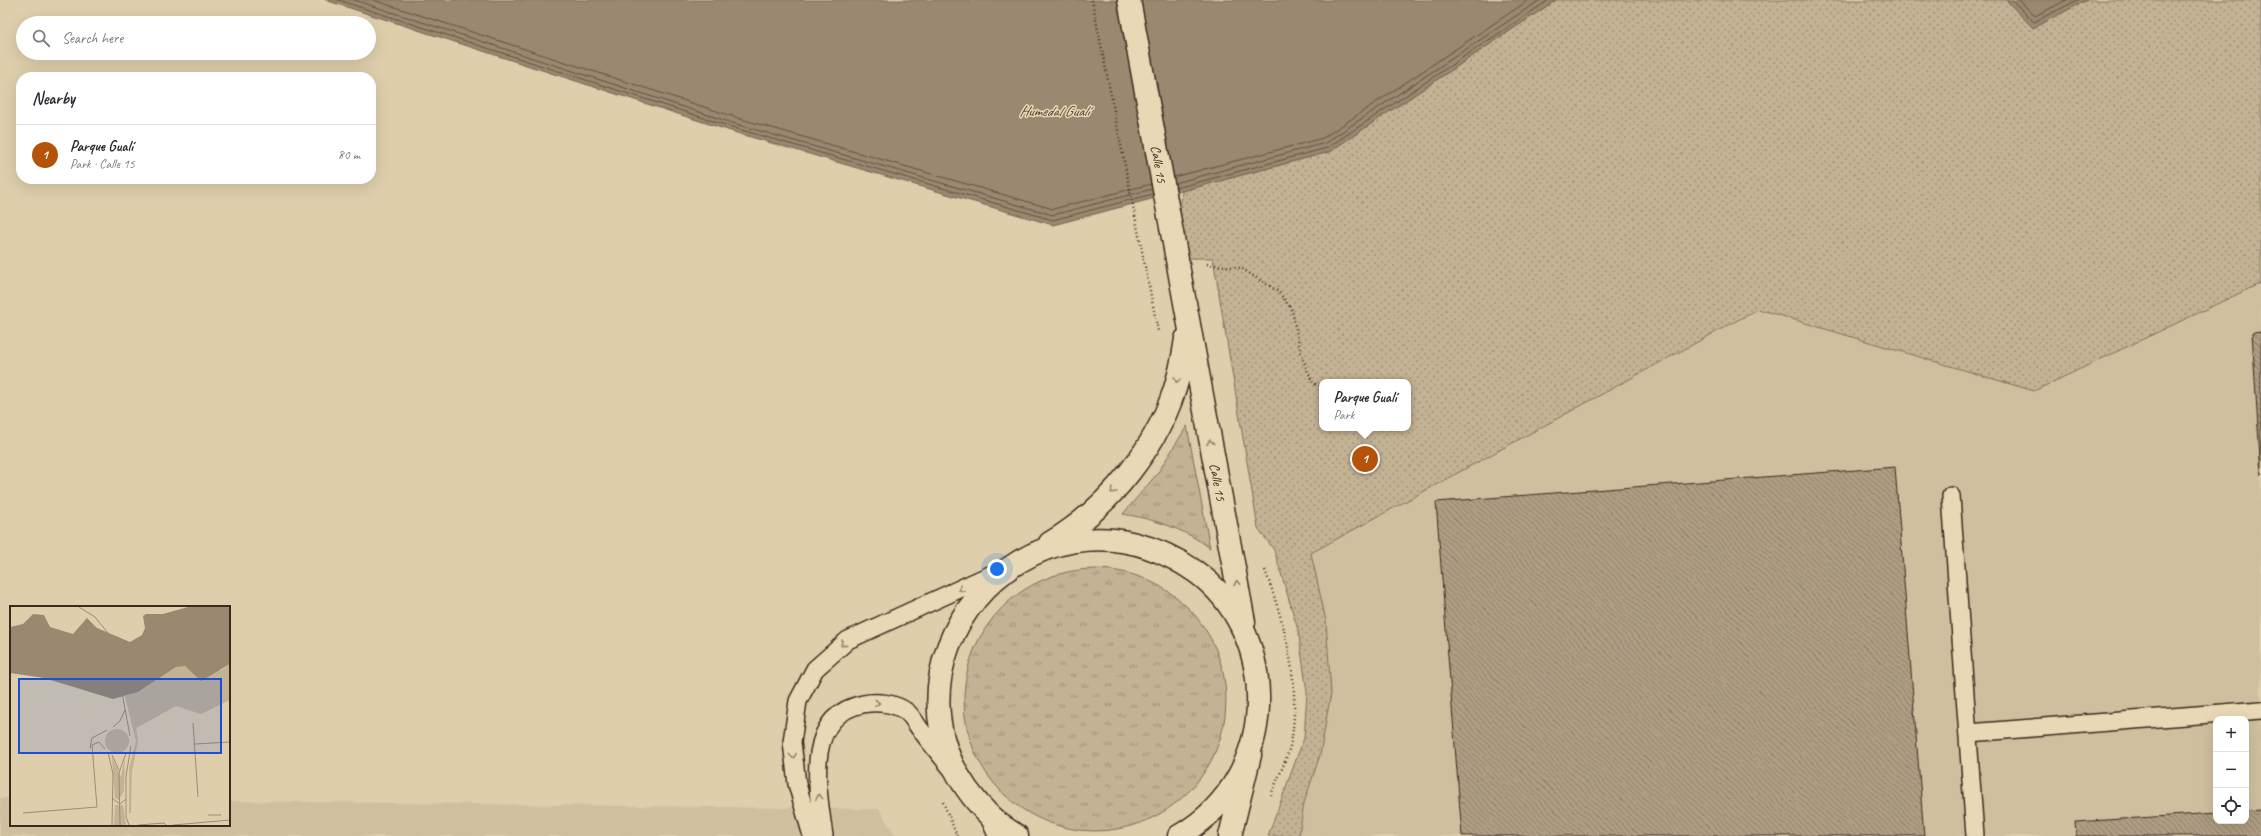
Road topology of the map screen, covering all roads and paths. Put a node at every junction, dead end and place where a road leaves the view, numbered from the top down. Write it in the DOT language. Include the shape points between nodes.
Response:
graph roads {
  1 [pos="1092,0"];
  2 [pos="1129,0"];
  3 [pos="1204,264"];
  4 [pos="1188,320"];
  5 [pos="1158,331"];
  6 [pos="1319,386"];
  7 [pos="1951,496"];
  8 [pos="1009,567"];
  9 [pos="1247,635"];
  10 [pos="2261,710"];
  11 [pos="1968,733"];
  12 [pos="1250,755"];
  13 [pos="964,784"];
  14 [pos="996,827"];
  15 [pos="1188,833"];
  16 [pos="812,836"];
  17 [pos="824,836"];
  18 [pos="1017,836"];
  19 [pos="1230,836"];
  20 [pos="1975,836"];
  1 -- 5 [label="path"];
  2 -- 4 [label="street, Calle 15"];
  3 -- 6 [label="path" via="1242,268 1279,292 1292,310 1302,358 1313,383"];
  4 -- 8 [label="street, Calle 15, one-way" via="1178,379 1159,427 1131,471 1096,510 1054,541"];
  9 -- 4 [label="street, Calle 15, one-way"];
  7 -- 11 [label="lane"];
  8 -- 9 [label="street" via="1040,550 1074,541 1109,540 1144,546 1177,559 1206,579 1230,605"];
  8 -- 13 [label="street" via="978,594 963,616 955,628 942,666 939,707 946,748"];
  8 -- 16 [label="lane, one-way" via="848,640 815,668 798,701 792,742 797,784"];
  9 -- 12 [label="street" via="1258,674 1259,715"];
  10 -- 11 [label="lane"];
  11 -- 20 [label="lane"];
  12 -- 15 [label="street" via="1228,794"];
  12 -- 19 [label="street"];
  13 -- 14 [label="street"];
  17 -- 13 [label="lane, one-way" via="818,784 819,746 827,727 841,712 857,705 873,702 891,704 906,712"];
  14 -- 18 [label="street"];
}
